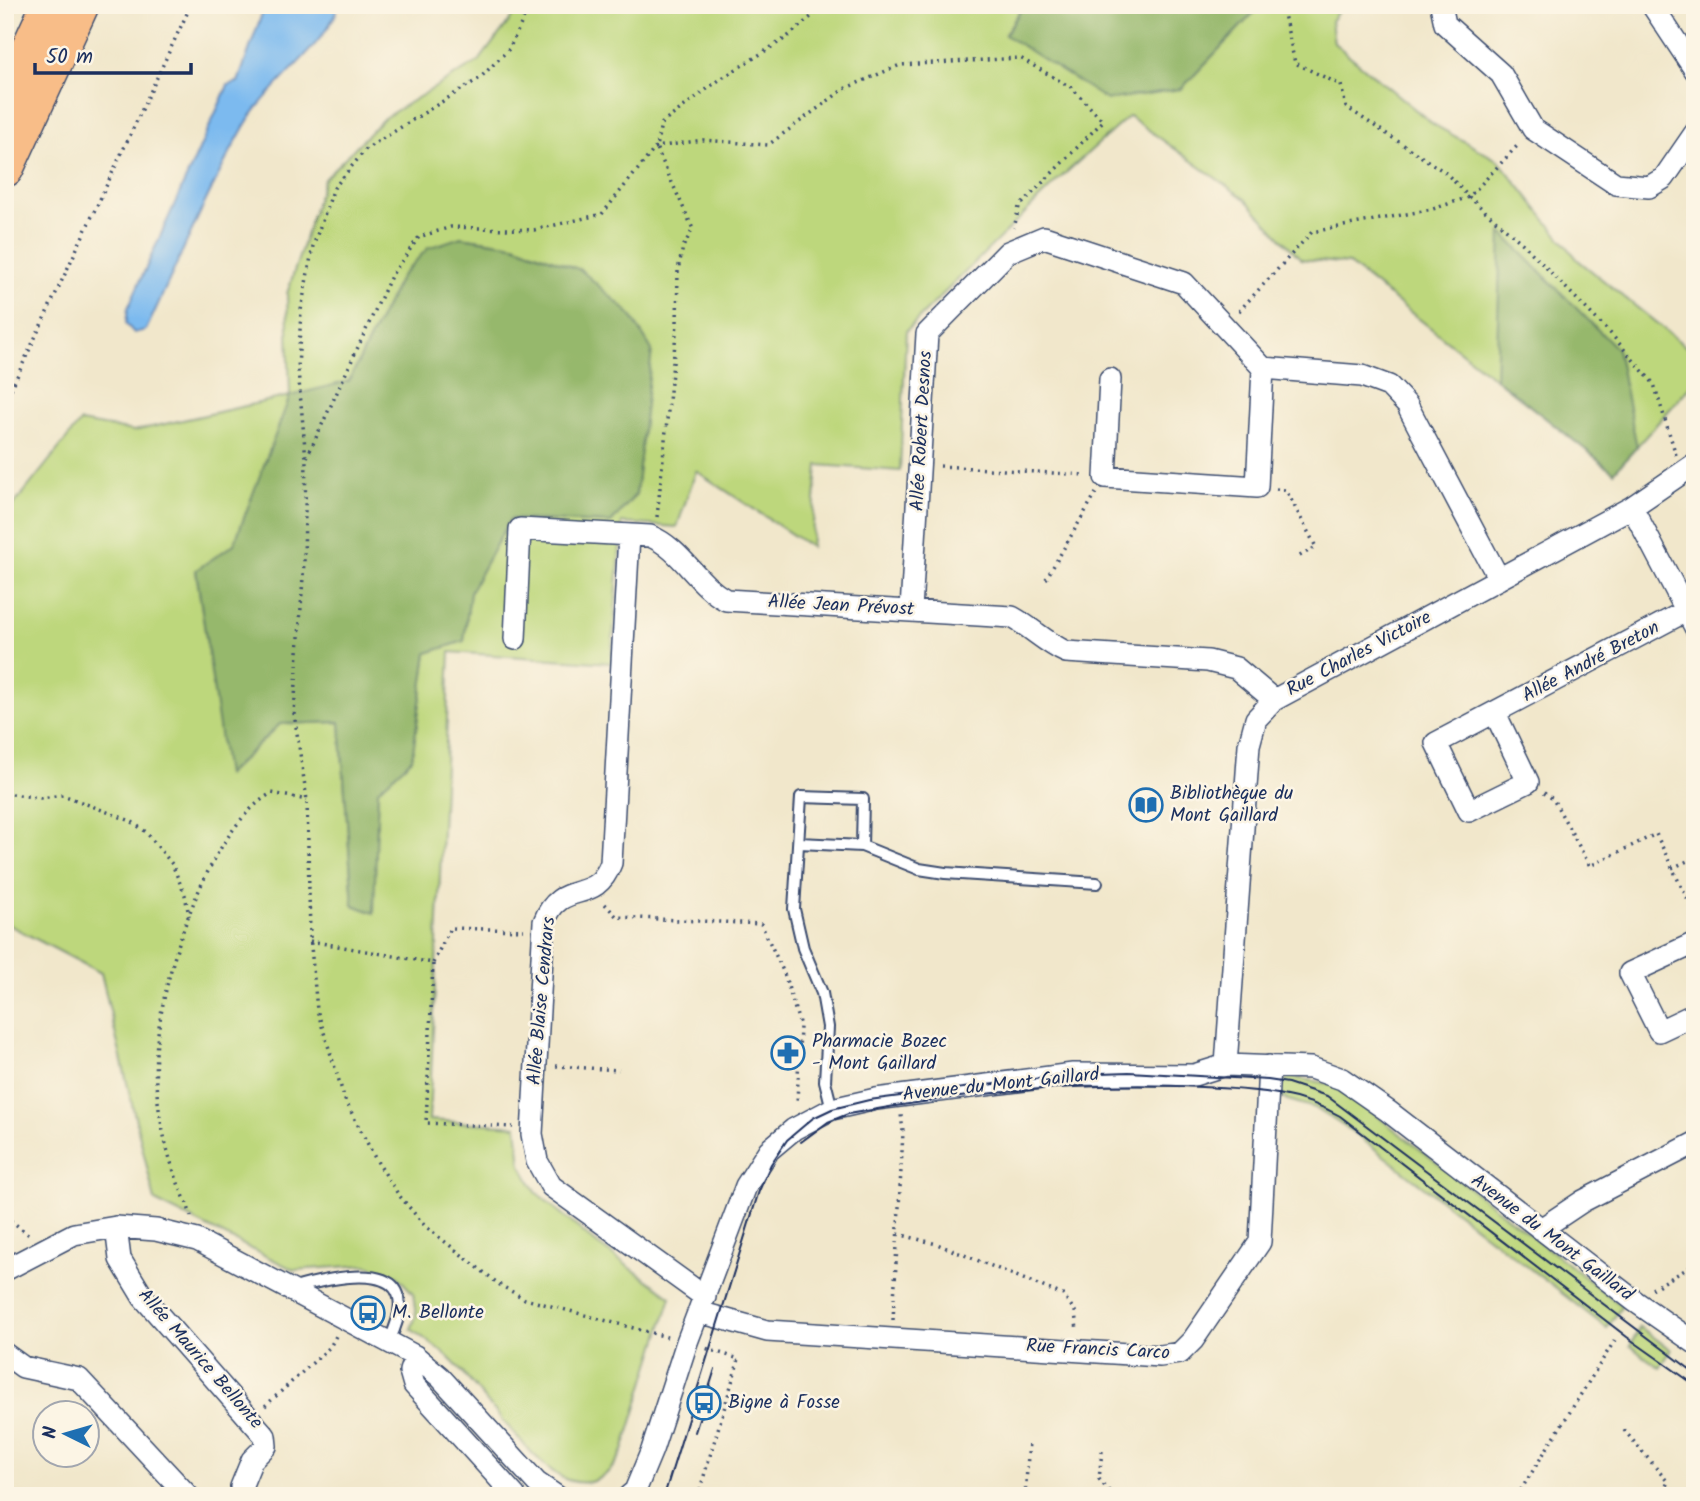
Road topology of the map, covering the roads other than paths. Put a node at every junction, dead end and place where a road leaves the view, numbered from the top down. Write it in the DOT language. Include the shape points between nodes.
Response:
graph roads {
  1 [pos="50,5"];
  2 [pos="80,5"];
  3 [pos="1441,5"];
  4 [pos="1652,5"];
  5 [pos="1695,70"];
  6 [pos="5,103"];
  7 [pos="1695,134"];
  8 [pos="5,168"];
  9 [pos="1263,368"];
  10 [pos="1110,379"];
  11 [pos="1691,467"];
  12 [pos="1632,507"];
  13 [pos="639,535"];
  14 [pos="1499,579"];
  15 [pos="911,610"];
  16 [pos="1690,619"];
  17 [pos="515,639"];
  18 [pos="1274,700"];
  19 [pos="1495,713"];
  20 [pos="799,843"];
  21 [pos="862,846"];
  22 [pos="1097,883"];
  23 [pos="1695,943"];
  24 [pos="1695,1014"];
  25 [pos="1226,1065"];
  26 [pos="1269,1066"];
  27 [pos="832,1109"];
  28 [pos="1695,1143"];
  29 [pos="116,1227"];
  30 [pos="1541,1229"];
  31 [pos="5,1269"];
  32 [pos="291,1289"];
  33 [pos="702,1305"];
  34 [pos="389,1341"];
  35 [pos="1695,1343"];
  36 [pos="5,1354"];
  37 [pos="415,1356"];
  38 [pos="242,1487"];
  39 [pos="188,1496"];
  40 [pos="516,1496"];
  41 [pos="556,1496"];
  42 [pos="629,1496"];
  1 -- 6 [label="highway"];
  2 -- 8 [label="highway"];
  3 -- 7 [label="street" via="1445,24 1501,74 1532,130 1616,184 1649,187 1664,178"];
  4 -- 5 [label="street"];
  9 -- 10 [label="street" via="1257,487 1105,477"];
  9 -- 14 [label="street" via="1362,376 1389,386 1407,405"];
  9 -- 15 [label="street, Allée Robert Desnos" via="1184,283 1044,237 1007,252 927,334"];
  11 -- 12 [label="street, Rue Charles Victoire"];
  12 -- 14 [label="street, Rue Charles Victoire"];
  12 -- 16 [label="street"];
  13 -- 15 [label="street, Allée Jean Prévost" via="666,542 709,591 726,600"];
  13 -- 17 [label="street" via="520,529"];
  13 -- 33 [label="street, Allée Blaise Cendrars" via="611,863 606,878 593,889 560,897 550,907 544,931 532,1128 537,1161 551,1186"];
  14 -- 18 [label="street, Rue Charles Victoire"];
  15 -- 18 [label="street, Allée Jean Prévost" via="1013,617 1066,652 1208,661 1236,668"];
  16 -- 19 [label="street, Allée André Breton"];
  18 -- 25 [label="street, Rue Charles Victoire" via="1256,719 1249,745"];
  19 -- 19 [label="street, Allée André Breton" via="1436,743 1469,811 1528,782"];
  20 -- 21 [label="lane"];
  20 -- 21 [label="lane" via="802,797 863,799"];
  20 -- 27 [label="lane" via="794,909 803,948 822,993 828,1027 825,1081"];
  21 -- 22 [label="lane" via="932,871"];
  23 -- 24 [label="street" via="1630,973 1659,1031"];
  25 -- 26 [label="street, Avenue du Mont Gaillard"];
  25 -- 27 [label="street, Avenue du Mont Gaillard" via="1194,1075 1073,1074"];
  26 -- 30 [label="street, Avenue du Mont Gaillard" via="1311,1069 1342,1079"];
  26 -- 33 [label="street, Rue Francis Carco" via="1260,1242 1180,1353 1160,1356 767,1331 744,1326"];
  27 -- 33 [label="street, Avenue du Mont Gaillard" via="794,1129 769,1150 746,1186"];
  28 -- 30 [label="street" via="1583,1201"];
  29 -- 31 [label="street" via="74,1234"];
  29 -- 32 [label="street" via="197,1240"];
  29 -- 38 [label="street, Allée Maurice Bellonte" via="120,1259 143,1297 265,1436 266,1446 252,1460"];
  30 -- 35 [label="street, Avenue du Mont Gaillard"];
  32 -- 34 [label="street"];
  32 -- 34 [label="lane" via="345,1276 385,1283 401,1300 402,1312"];
  33 -- 42 [label="street, Avenue du Mont Gaillard" via="652,1450"];
  34 -- 37 [label="street"];
  36 -- 39 [label="street" via="23,1367 79,1379"];
  37 -- 40 [label="street" via="410,1371 414,1385"];
  37 -- 41 [label="street" via="537,1483"];
}
